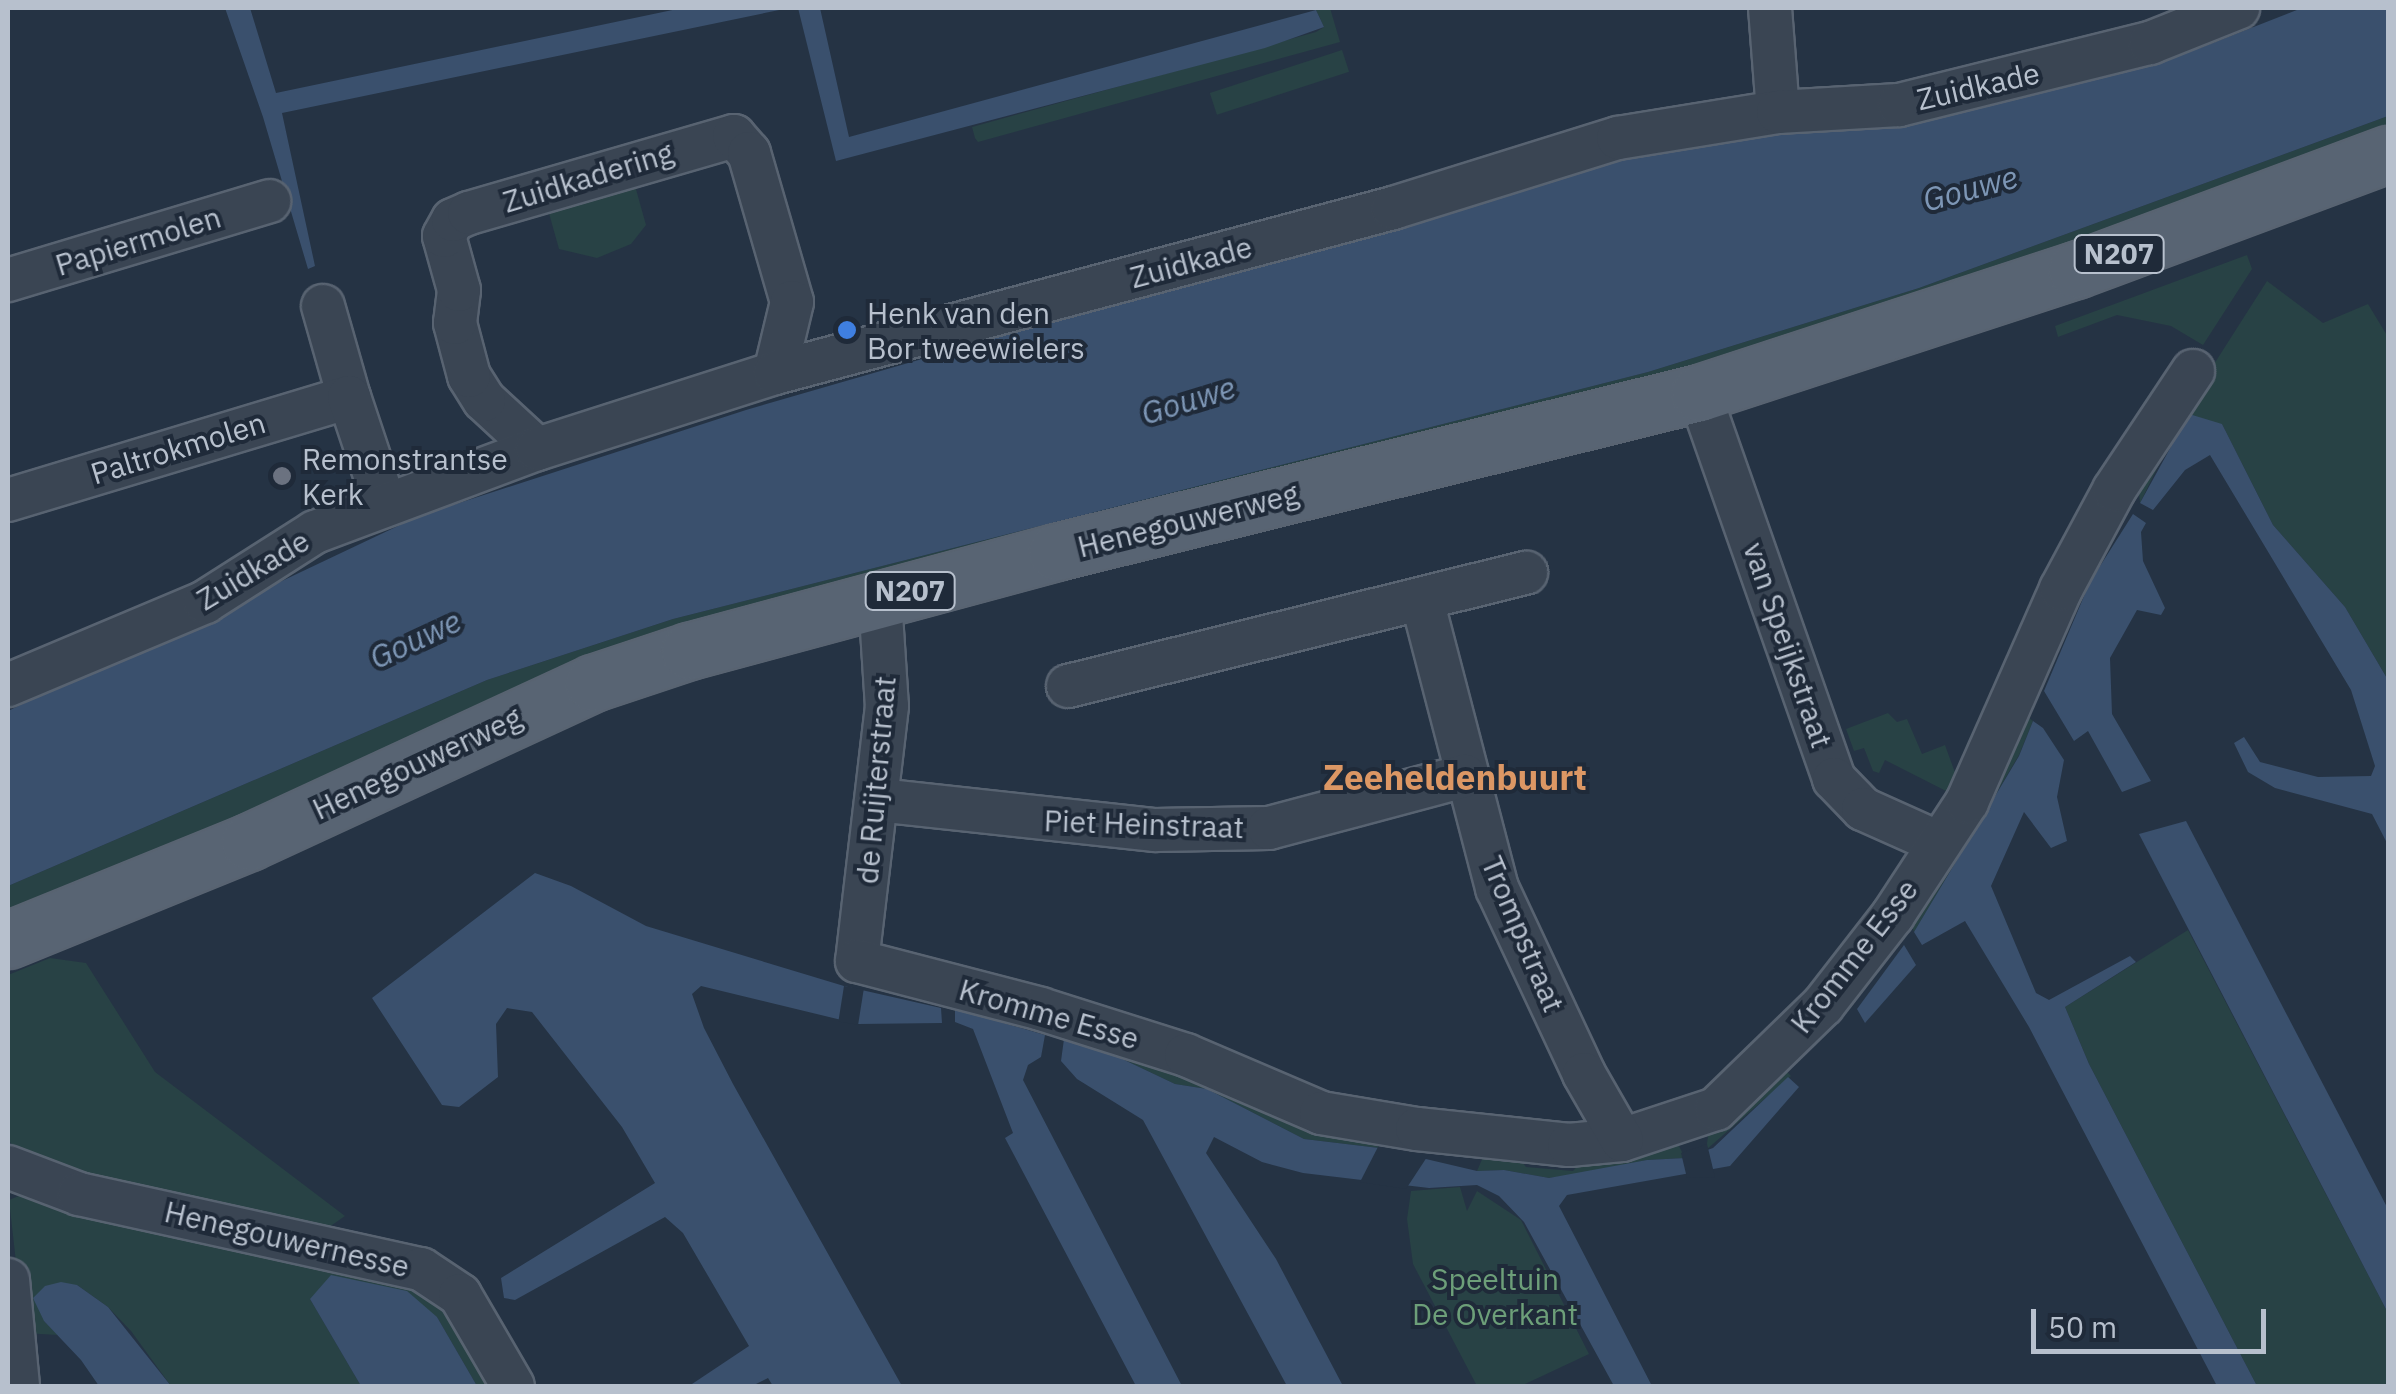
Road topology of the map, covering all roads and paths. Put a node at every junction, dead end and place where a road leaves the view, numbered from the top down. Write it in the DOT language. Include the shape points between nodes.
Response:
graph roads {
  1 [pos="1770,8"];
  2 [pos="2238,8"];
  3 [pos="1778,112"];
  4 [pos="2388,154"];
  5 [pos="269,201"];
  6 [pos="8,280"];
  7 [pos="322,306"];
  8 [pos="2192,371"];
  9 [pos="775,373"];
  10 [pos="1699,392"];
  11 [pos="349,397"];
  12 [pos="537,448"];
  13 [pos="8,500"];
  14 [pos="384,505"];
  15 [pos="1526,573"];
  16 [pos="880,599"];
  17 [pos="1422,600"];
  18 [pos="8,685"];
  19 [pos="1068,686"];
  20 [pos="1465,776"];
  21 [pos="878,800"];
  22 [pos="1940,843"];
  23 [pos="8,940"];
  24 [pos="857,961"];
  25 [pos="1622,1140"];
  26 [pos="8,1168"];
  27 [pos="8,1280"];
  28 [pos="18,1386"];
  29 [pos="513,1386"];
  1 -- 3 [label="street"];
  2 -- 3 [label="street, Zuidkade" via="2150,43 2004,82 1899,105"];
  3 -- 9 [label="street, Zuidkade" via="1618,138 1393,208"];
  4 -- 10 [label="main road, Henegouwerweg / N207" via="2076,270"];
  5 -- 6 [label="street, Papiermolen"];
  7 -- 11 [label="street"];
  8 -- 22 [label="street, Kromme Esse" via="2105,506 1966,802"];
  9 -- 12 [label="street, Zuidkade"];
  9 -- 12 [label="street, Zuidkadering" via="792,302 750,153 734,136 469,213 453,220 444,236 459,290 455,323 469,376 484,400"];
  10 -- 16 [label="main road, Henegouwerweg / N207"];
  10 -- 22 [label="street, van Speijkstraat" via="1834,780 1862,809"];
  11 -- 13 [label="street, Paltrokmolen"];
  11 -- 14 [label="street"];
  12 -- 14 [label="street, Zuidkade"];
  14 -- 18 [label="street, Zuidkade" via="314,532 205,602"];
  15 -- 17 [label="street"];
  16 -- 21 [label="street, de Ruijterstraat" via="888,698"];
  16 -- 23 [label="main road, Henegouwerweg / N207" via="593,683 249,842"];
  17 -- 19 [label="street"];
  17 -- 20 [label="street, Trompstraat"];
  20 -- 21 [label="street, Piet Heinstraat" via="1269,828 1155,830"];
  20 -- 25 [label="street, Trompstraat" via="1497,888"];
  21 -- 24 [label="street, de Ruijterstraat"];
  22 -- 25 [label="street, Kromme Esse" via="1823,1005 1716,1109"];
  24 -- 25 [label="street, Kromme Esse" via="1206,1061 1321,1112 1569,1145"];
  26 -- 29 [label="street, Henegouwernesse" via="79,1194 422,1269 460,1295"];
  27 -- 28 [label="street"];
}
